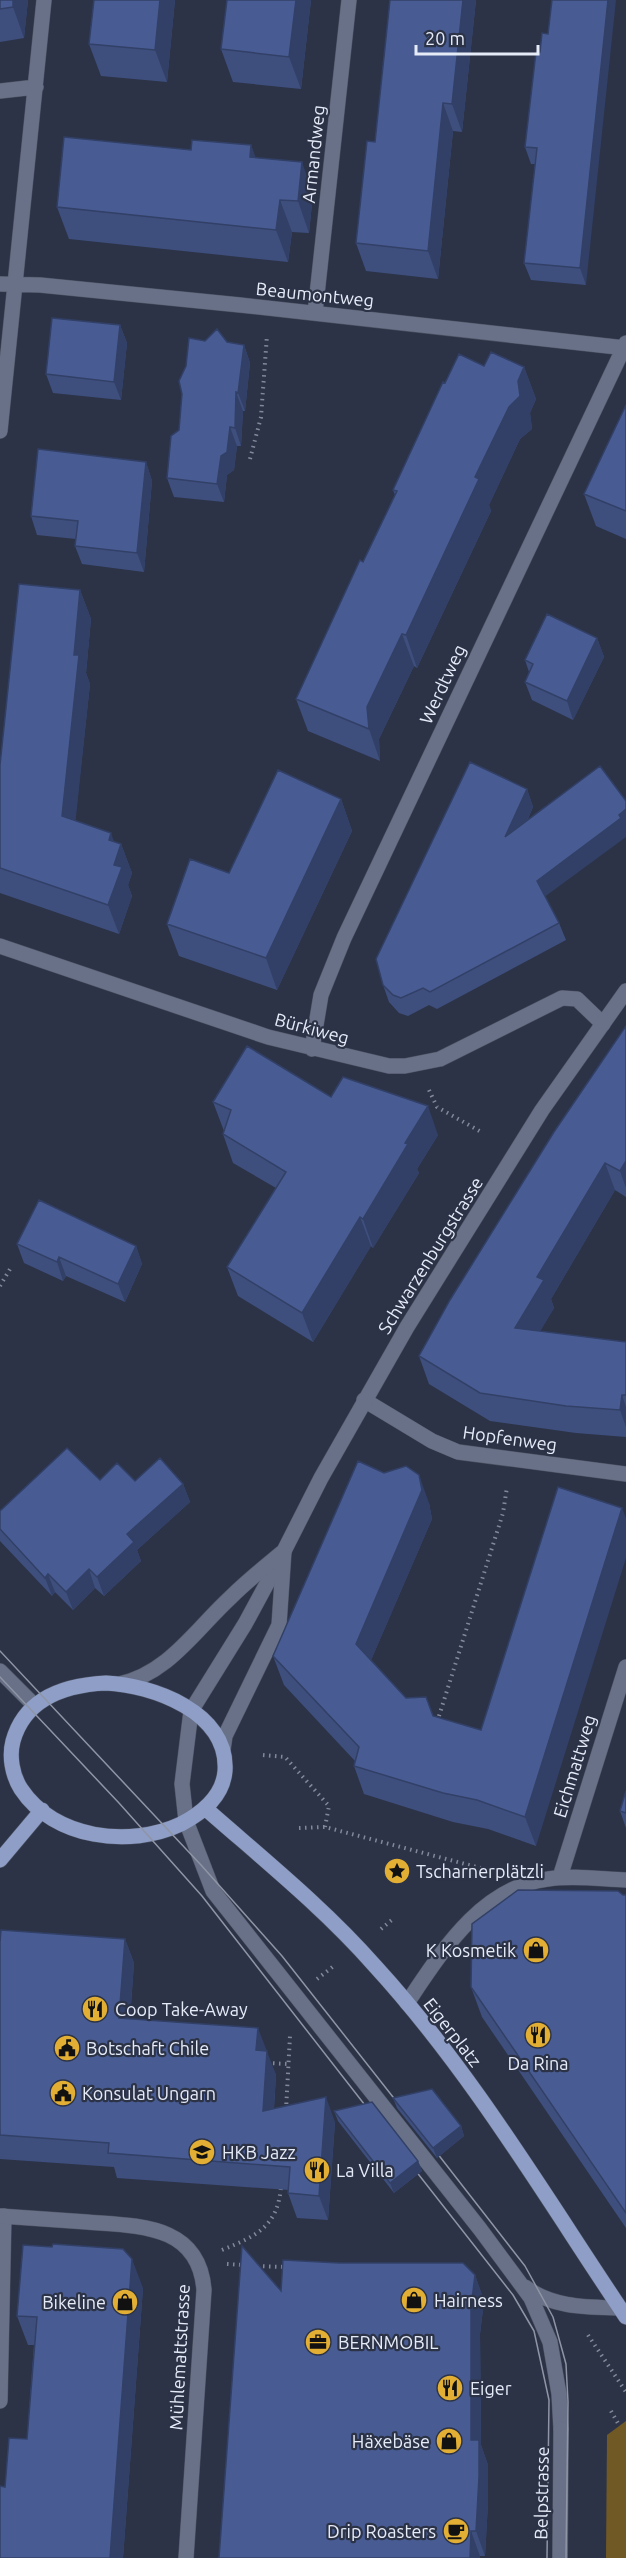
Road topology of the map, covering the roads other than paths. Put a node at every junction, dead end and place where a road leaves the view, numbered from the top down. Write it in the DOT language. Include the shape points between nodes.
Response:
graph roads {
  1 [pos="44,0"];
  2 [pos="349,0"];
  3 [pos="36,87"];
  4 [pos="0,92"];
  5 [pos="8,284"];
  6 [pos="315,313"];
  7 [pos="625,346"];
  8 [pos="0,431"];
  9 [pos="0,946"];
  10 [pos="626,991"];
  11 [pos="603,1024"];
  12 [pos="312,1048"];
  13 [pos="364,1400"];
  14 [pos="626,1474"];
  15 [pos="284,1551"];
  16 [pos="626,1666"];
  17 [pos="0,1671"];
  18 [pos="119,1684"];
  19 [pos="34,1705"];
  20 [pos="191,1711"];
  21 [pos="222,1750"];
  22 [pos="205,1808"];
  23 [pos="42,1810"];
  24 [pos="186,1821"];
  25 [pos="0,1860"];
  26 [pos="560,1877"];
  27 [pos="626,1880"];
  28 [pos="407,2003"];
  29 [pos="2,2216"];
  30 [pos="523,2285"];
  31 [pos="623,2312"];
  32 [pos="0,2401"];
  33 [pos="186,2558"];
  34 [pos="560,2558"];
  1 -- 3 [label="street"];
  2 -- 6 [label="street, Armandweg"];
  3 -- 4 [label="street"];
  3 -- 5 [label="street"];
  5 -- 6 [label="street, Beaumontweg"];
  5 -- 8 [label="street"];
  6 -- 7 [label="street, Beaumontweg"];
  7 -- 12 [label="street, Werdtweg" via="344,938 321,995"];
  9 -- 12 [label="street, Bürkiweg" via="268,1037"];
  10 -- 11 [label="street, Schwarzenburgstrasse"];
  11 -- 12 [label="street, Bürkiweg" via="577,999 570,998 552,1003 459,1051 417,1064 375,1064"];
  11 -- 13 [label="street, Schwarzenburgstrasse" via="542,1110"];
  13 -- 14 [label="street, Hopfenweg" via="458,1452"];
  13 -- 15 [label="street, Schwarzenburgstrasse"];
  15 -- 18 [label="street, Schwarzenburgstrasse" via="159,1668"];
  15 -- 20 [label="street, Schwarzenburgstrasse"];
  15 -- 21 [label="street, Schwarzenburgstrasse" via="279,1625 225,1736"];
  16 -- 26 [label="street, Eichmattweg"];
  17 -- 19 [label="street"];
  18 -- 19 [label="main road" via="69,1688"];
  18 -- 20 [label="main road" via="156,1692"];
  19 -- 23 [label="main road" via="17,1730 12,1756 20,1787"];
  20 -- 21 [label="main road" via="214,1732"];
  20 -- 24 [label="street" via="183,1773"];
  21 -- 22 [label="main road" via="223,1779"];
  22 -- 24 [label="main road"];
  22 -- 28 [label="main road, Eigerplatz" via="316,1906"];
  23 -- 24 [label="main road" via="72,1828 107,1837 148,1835"];
  23 -- 25 [label="main road"];
  24 -- 30 [label="street" via="213,1892"];
  26 -- 27 [label="street"];
  26 -- 28 [label="street" via="532,1882 484,1908 462,1927"];
  28 -- 31 [label="main road, Eigerplatz" via="479,2098"];
  29 -- 32 [label="street"];
  29 -- 33 [label="street, Mühlemattstrasse" via="141,2226 180,2241 196,2260 204,2290"];
  30 -- 31 [label="street" via="534,2294 557,2302"];
  30 -- 34 [label="street, Belpstrasse" via="550,2342 559,2394"];
}
